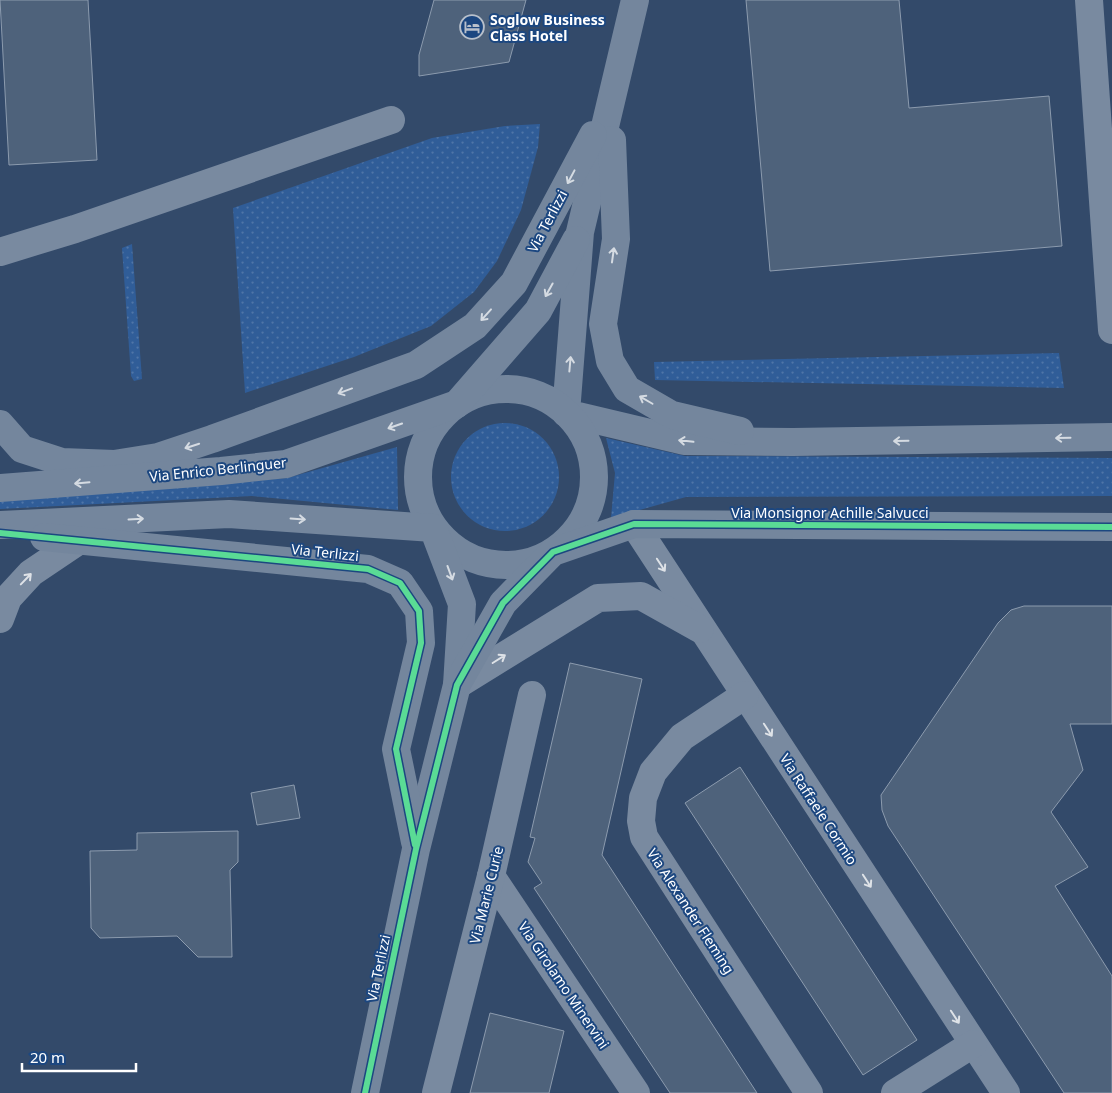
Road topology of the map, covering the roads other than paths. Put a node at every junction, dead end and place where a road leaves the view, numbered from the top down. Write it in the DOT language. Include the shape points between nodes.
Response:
graph roads {
  1 [pos="635,0"];
  2 [pos="1088,0"];
  3 [pos="1101,26"];
  4 [pos="610,103"];
  5 [pos="392,120"];
  6 [pos="580,232"];
  7 [pos="0,252"];
  8 [pos="1112,330"];
  9 [pos="457,404"];
  10 [pos="566,413"];
  11 [pos="0,424"];
  12 [pos="1112,437"];
  13 [pos="793,442"];
  14 [pos="3,484"];
  15 [pos="634,524"];
  16 [pos="0,525"];
  17 [pos="1112,527"];
  18 [pos="433,528"];
  19 [pos="0,533"];
  20 [pos="80,540"];
  21 [pos="553,552"];
  22 [pos="0,619"];
  23 [pos="704,631"];
  24 [pos="457,685"];
  25 [pos="532,695"];
  26 [pos="745,695"];
  27 [pos="416,849"];
  28 [pos="492,876"];
  29 [pos="972,1044"];
  30 [pos="365,1093"];
  31 [pos="436,1093"];
  32 [pos="636,1093"];
  33 [pos="809,1093"];
  34 [pos="895,1093"];
  35 [pos="1006,1093"];
  1 -- 4 [label="main road, Via Terlizzi"];
  2 -- 3 [label="street"];
  3 -- 8 [label="street"];
  4 -- 6 [label="main road, Via Terlizzi"];
  4 -- 11 [label="main road, Via Terlizzi, one-way" via="514,283 476,326 416,365 212,440 158,457 114,464 62,462 22,449"];
  13 -- 4 [label="main road, Via Terlizzi, one-way" via="672,415 627,389 610,361 603,324 616,239"];
  5 -- 7 [label="street"];
  6 -- 9 [label="main road, Via Terlizzi, one-way" via="538,311"];
  10 -- 6 [label="main road, Via Terlizzi, one-way"];
  9 -- 10 [label="main road" via="478,394 525,391 547,399"];
  9 -- 14 [label="main road, Via Enrico Berlinguer, one-way" via="286,464"];
  9 -- 18 [label="main road" via="436,423 423,447 417,474 421,502"];
  13 -- 10 [label="main road, one-way" via="684,441"];
  10 -- 21 [label="main road" via="585,438 594,470 591,501 576,530"];
  12 -- 13 [label="main road, one-way"];
  15 -- 17 [label="main road, Via Monsignor Achille Salvucci"];
  15 -- 21 [label="main road, Via Monsignor Achille Salvucci"];
  15 -- 23 [label="street, Via Raffaele Cormio, one-way"];
  16 -- 18 [label="main road, one-way" via="229,514"];
  18 -- 21 [label="main road" via="448,544 488,564 532,561"];
  18 -- 24 [label="main road, Via Terlizzi, one-way" via="462,604"];
  19 -- 20 [label="main road, Via Terlizzi"];
  22 -- 20 [label="street, one-way" via="8,598 32,573"];
  20 -- 27 [label="main road, Via Terlizzi" via="368,569 400,583 419,611 421,643 396,748"];
  21 -- 24 [label="main road, Via Terlizzi" via="502,603"];
  24 -- 23 [label="street, one-way" via="598,598 641,596"];
  23 -- 26 [label="street, Via Raffaele Cormio"];
  24 -- 27 [label="main road, Via Terlizzi"];
  25 -- 28 [label="street, Via Marie Curie"];
  26 -- 29 [label="street, Via Raffaele Cormio, one-way"];
  26 -- 33 [label="street, Via Alexander Fleming" via="682,737 653,772 643,798 641,821 644,837"];
  27 -- 30 [label="main road, Via Terlizzi"];
  28 -- 31 [label="street, Via Marie Curie"];
  28 -- 32 [label="street, Via Girolamo Minervini"];
  29 -- 34 [label="street"];
  29 -- 35 [label="street, Via Raffaele Cormio"];
}
